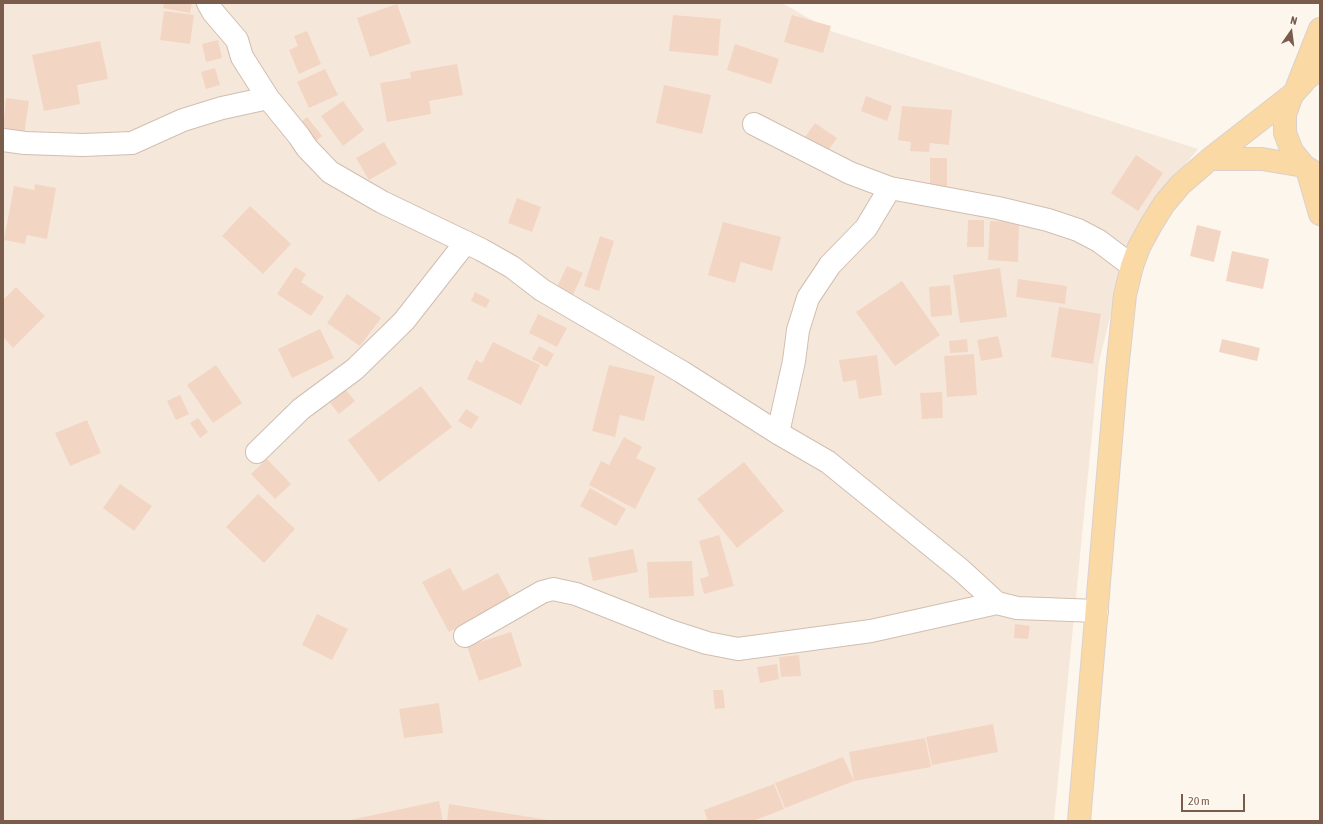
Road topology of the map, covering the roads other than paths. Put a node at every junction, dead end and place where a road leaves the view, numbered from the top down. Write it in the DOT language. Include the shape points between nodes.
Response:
graph roads {
  1 [pos="208,3"];
  2 [pos="1320,29"];
  3 [pos="1320,70"];
  4 [pos="1294,92"];
  5 [pos="268,98"];
  6 [pos="754,124"];
  7 [pos="3,140"];
  8 [pos="1210,159"];
  9 [pos="1310,170"];
  10 [pos="890,188"];
  11 [pos="1320,214"];
  12 [pos="466,242"];
  13 [pos="1132,266"];
  14 [pos="778,433"];
  15 [pos="257,452"];
  16 [pos="997,603"];
  17 [pos="1097,611"];
  18 [pos="465,636"];
  19 [pos="1079,821"];
  1 -- 5 [label="street" via="237,40 242,57"];
  2 -- 4 [label="main road"];
  3 -- 4 [label="main road" via="1308,77"];
  4 -- 8 [label="main road"];
  4 -- 9 [label="main road" via="1286,114 1285,133 1292,151"];
  5 -- 7 [label="street" via="183,120 132,142 83,145"];
  5 -- 12 [label="street" via="307,148 330,172 382,202"];
  6 -- 10 [label="street" via="850,173"];
  8 -- 9 [label="main road" via="1262,159"];
  8 -- 13 [label="main road" via="1180,185 1164,204 1139,247"];
  9 -- 11 [label="main road"];
  10 -- 13 [label="street" via="1048,220 1099,240"];
  10 -- 14 [label="street" via="866,228 830,265 808,298 798,330"];
  12 -- 14 [label="street" via="512,267 542,290 682,372"];
  12 -- 15 [label="street" via="404,321 355,369 301,409"];
  13 -- 17 [label="main road" via="1125,295"];
  14 -- 16 [label="street" via="828,462 961,570"];
  16 -- 17 [label="street" via="1017,608"];
  16 -- 18 [label="street" via="871,631 738,649 692,638 602,603 553,589 542,592"];
  17 -- 19 [label="main road"];
}
